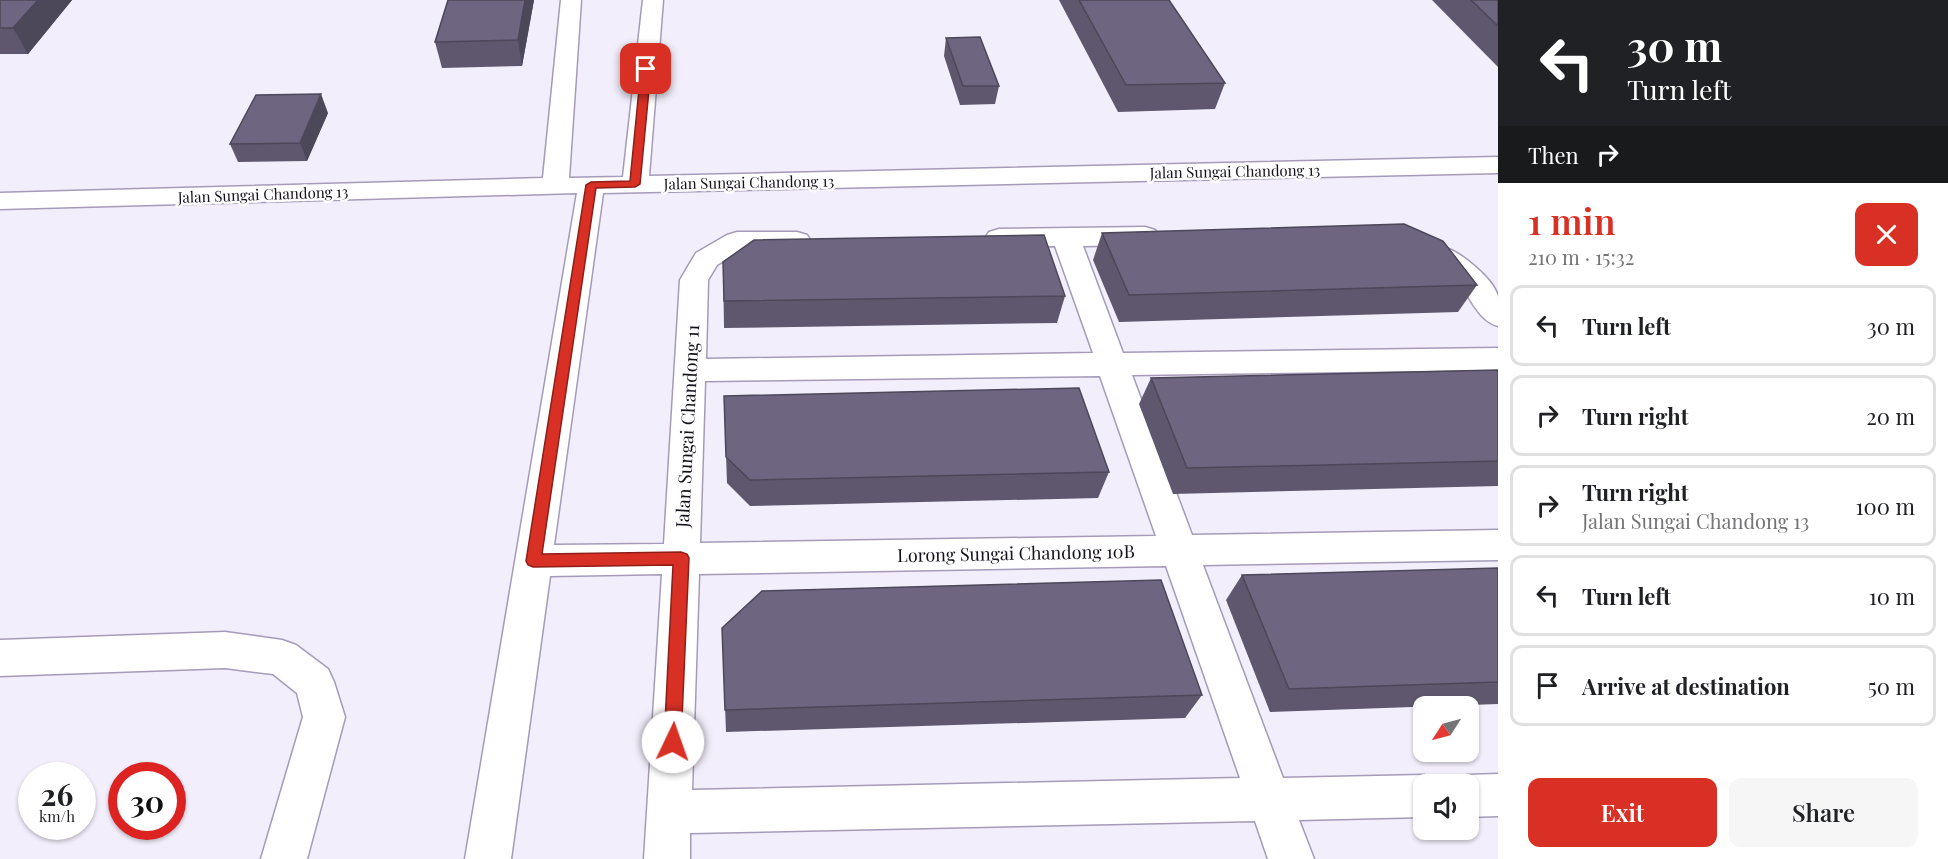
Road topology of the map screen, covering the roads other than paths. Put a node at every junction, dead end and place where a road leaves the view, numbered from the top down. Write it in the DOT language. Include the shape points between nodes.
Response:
graph roads {
  1 [pos="571,0"];
  2 [pos="653,0"];
  3 [pos="1497,167"];
  4 [pos="635,184"];
  5 [pos="591,185"];
  6 [pos="555,186"];
  7 [pos="0,201"];
  8 [pos="1171,236"];
  9 [pos="1066,237"];
  10 [pos="972,238"];
  11 [pos="819,240"];
  12 [pos="1416,242"];
  13 [pos="1498,316"];
  14 [pos="1498,359"];
  15 [pos="1112,364"];
  16 [pos="689,370"];
  17 [pos="1498,545"];
  18 [pos="1179,550"];
  19 [pos="681,558"];
  20 [pos="533,561"];
  21 [pos="0,658"];
  22 [pos="1479,795"];
  23 [pos="1498,795"];
  24 [pos="1413,796"];
  25 [pos="1270,800"];
  26 [pos="669,812"];
  27 [pos="284,859"];
  28 [pos="488,859"];
  29 [pos="667,859"];
  30 [pos="1291,859"];
  1 -- 6 [label="street"];
  2 -- 4 [label="street"];
  3 -- 4 [label="street, Jalan Sungai Chandong 13"];
  4 -- 5 [label="street, Jalan Sungai Chandong 13"];
  5 -- 6 [label="street, Jalan Sungai Chandong 13"];
  5 -- 20 [label="street"];
  6 -- 7 [label="street, Jalan Sungai Chandong 13"];
  8 -- 9 [label="street"];
  9 -- 10 [label="street"];
  9 -- 15 [label="street"];
  11 -- 16 [label="street, Jalan Sungai Chandong 11" via="737,241 706,260 694,280"];
  12 -- 13 [label="street" via="1427,244 1466,272"];
  14 -- 15 [label="street"];
  15 -- 16 [label="street"];
  15 -- 18 [label="street"];
  16 -- 19 [label="street, Jalan Sungai Chandong 11"];
  17 -- 18 [label="street, Lorong Sungai Chandong 10B"];
  18 -- 19 [label="street, Lorong Sungai Chandong 10B"];
  18 -- 25 [label="street"];
  19 -- 20 [label="street, Lorong Sungai Chandong 10B"];
  19 -- 26 [label="street, Jalan Sungai Chandong 11"];
  20 -- 28 [label="street"];
  21 -- 27 [label="street" via="225,650 282,658 314,682 324,717"];
  22 -- 23 [label="street"];
  24 -- 25 [label="street"];
  25 -- 26 [label="street"];
  25 -- 30 [label="street"];
  26 -- 29 [label="street, Jalan Sungai Chandong 11"];
}
